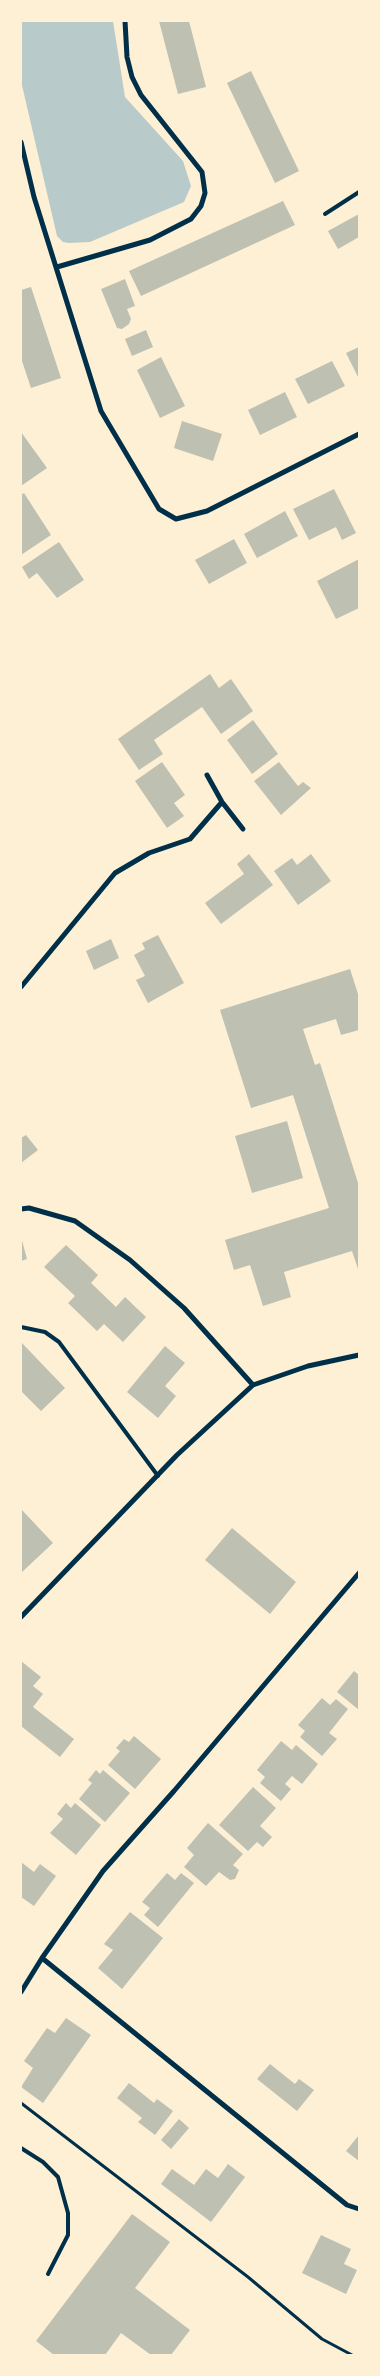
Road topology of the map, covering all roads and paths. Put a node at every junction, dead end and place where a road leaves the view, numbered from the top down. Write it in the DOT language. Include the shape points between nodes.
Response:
graph roads {
  1 [pos="125,21"];
  2 [pos="21,142"];
  3 [pos="359,192"];
  4 [pos="325,214"];
  5 [pos="57,266"];
  6 [pos="359,434"];
  7 [pos="207,776"];
  8 [pos="222,802"];
  9 [pos="243,828"];
  10 [pos="21,987"];
  11 [pos="21,1209"];
  12 [pos="21,1327"];
  13 [pos="359,1355"];
  14 [pos="253,1385"];
  15 [pos="158,1476"];
  16 [pos="359,1573"];
  17 [pos="21,1616"];
  18 [pos="42,1958"];
  19 [pos="21,1992"];
  20 [pos="21,2103"];
  21 [pos="21,2148"];
  22 [pos="359,2209"];
  23 [pos="48,2274"];
  24 [pos="352,2355"];
  1 -- 5 [label="street" via="127,57 132,76 141,95 202,172 205,193 201,206 191,219 150,240"];
  2 -- 5 [label="street" via="34,197"];
  3 -- 4 [label="lane"];
  5 -- 6 [label="street" via="101,411 159,509 176,519 207,511"];
  7 -- 8 [label="street"];
  8 -- 9 [label="street"];
  8 -- 10 [label="street" via="190,839 149,853 115,874"];
  11 -- 14 [label="street" via="30,1208 76,1221 130,1260 184,1308"];
  12 -- 15 [label="lane" via="45,1332 59,1342"];
  13 -- 14 [label="street" via="308,1366"];
  14 -- 15 [label="street"];
  15 -- 17 [label="street"];
  16 -- 18 [label="street" via="103,1871"];
  18 -- 19 [label="street"];
  18 -- 22 [label="street" via="347,2205"];
  20 -- 24 [label="path" via="232,2265 322,2339"];
  21 -- 23 [label="lane" via="43,2162 58,2178 68,2213 68,2235"];
}
